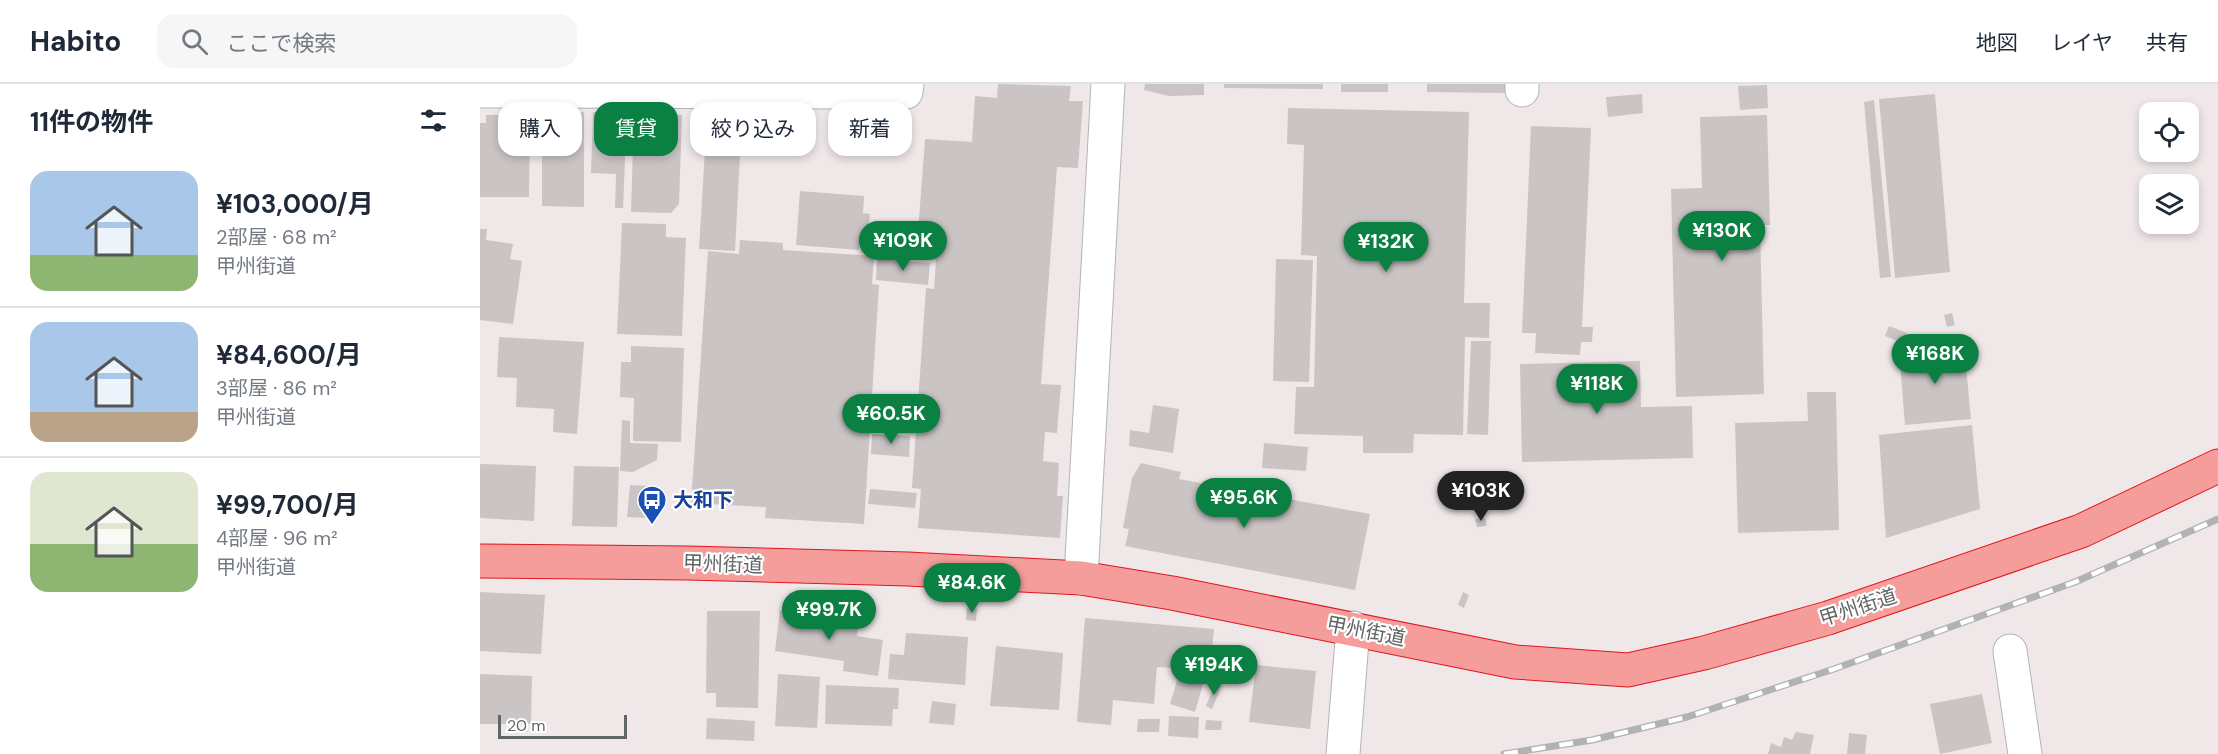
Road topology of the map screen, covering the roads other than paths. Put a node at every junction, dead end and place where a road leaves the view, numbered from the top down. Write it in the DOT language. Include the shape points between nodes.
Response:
graph roads {
  1 [pos="907,84"];
  2 [pos="1108,84"];
  3 [pos="631,88"];
  4 [pos="480,91"];
  5 [pos="2218,466"];
  6 [pos="480,561"];
  7 [pos="1082,578"];
  8 [pos="1353,628"];
  9 [pos="2010,651"];
  10 [pos="1343,754"];
  11 [pos="2025,754"];
  1 -- 3 [label="street" via="906,92"];
  2 -- 7 [label="street"];
  3 -- 4 [label="street"];
  5 -- 8 [label="highway, 甲州街道" via="2070,535 1828,618 1704,654 1628,670 1515,662"];
  6 -- 7 [label="highway, 甲州街道" via="700,563"];
  7 -- 8 [label="highway, 甲州街道"];
  8 -- 10 [label="street"];
  9 -- 11 [label="street"];
}
